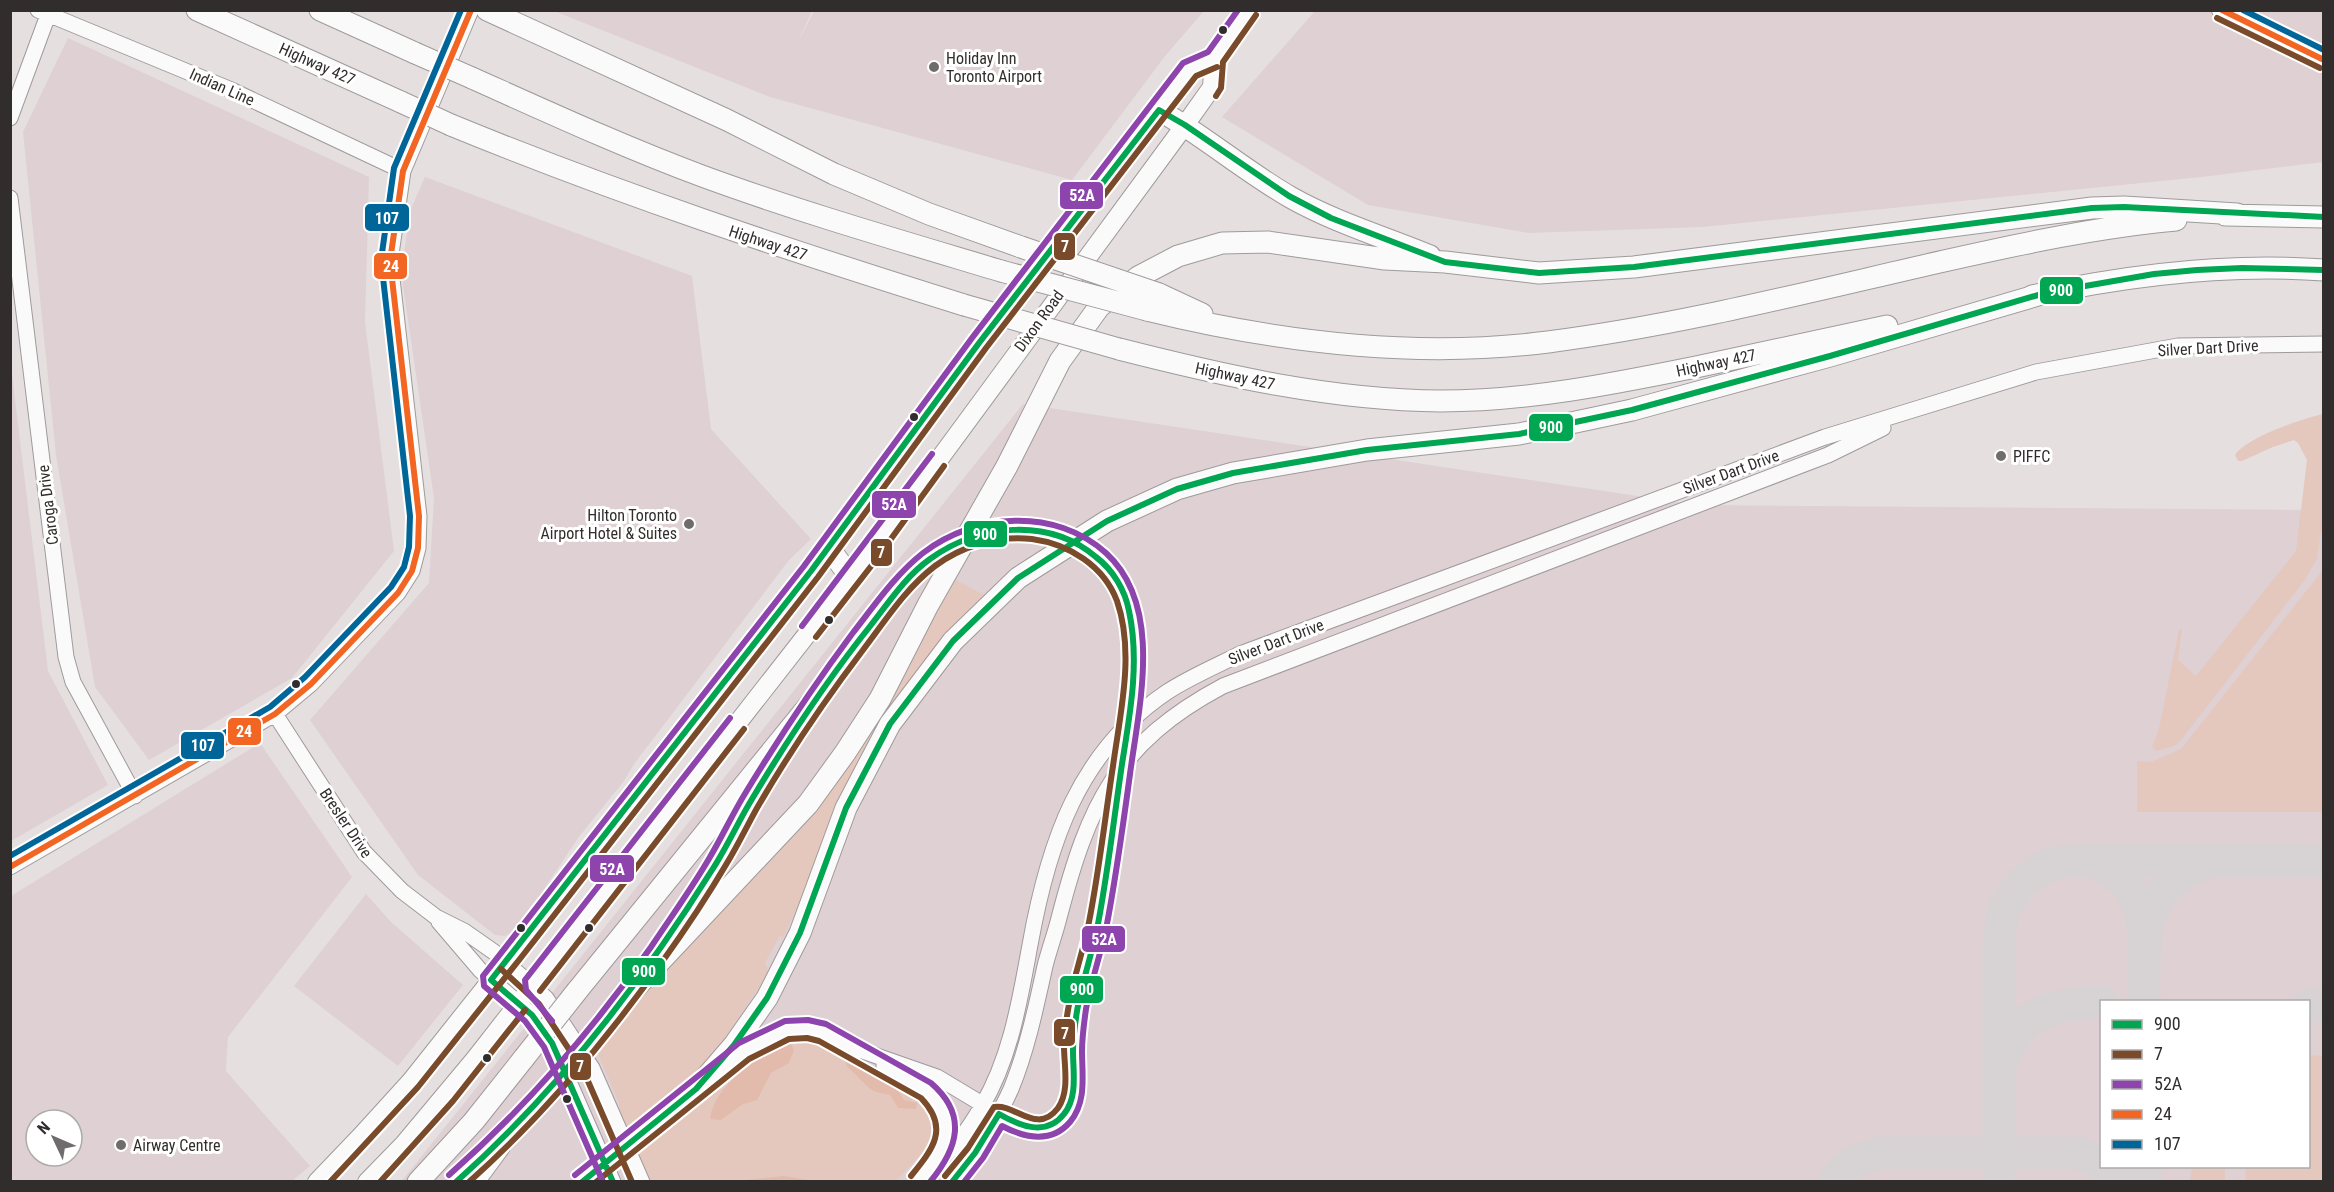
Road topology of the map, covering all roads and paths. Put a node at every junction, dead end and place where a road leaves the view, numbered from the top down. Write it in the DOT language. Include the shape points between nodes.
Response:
graph roads {
  1 [pos="197,10"];
  2 [pos="320,10"];
  3 [pos="471,10"];
  4 [pos="487,10"];
  5 [pos="1249,10"];
  6 [pos="2221,10"];
  7 [pos="43,13"];
  8 [pos="1214,59"];
  9 [pos="2324,60"];
  10 [pos="1159,110"];
  11 [pos="10,118"];
  12 [pos="1185,125"];
  13 [pos="403,171"];
  14 [pos="10,198"];
  15 [pos="2237,214"];
  16 [pos="2324,217"];
  17 [pos="1445,262"];
  18 [pos="2324,270"];
  19 [pos="2045,293"];
  20 [pos="1153,302"];
  21 [pos="2324,344"];
  22 [pos="1920,409"];
  23 [pos="829,548"];
  24 [pos="1502,558"];
  25 [pos="1508,577"];
  26 [pos="851,578"];
  27 [pos="828,682"];
  28 [pos="274,714"];
  29 [pos="135,796"];
  30 [pos="10,867"];
  31 [pos="436,917"];
  32 [pos="506,961"];
  33 [pos="491,980"];
  34 [pos="533,985"];
  35 [pos="634,989"];
  36 [pos="518,1004"];
  37 [pos="851,1047"];
  38 [pos="696,1089"];
  39 [pos="983,1104"];
  40 [pos="533,1108"];
  41 [pos="999,1114"];
  42 [pos="922,1176"];
  43 [pos="317,1182"];
  44 [pos="368,1182"];
  45 [pos="418,1182"];
  46 [pos="455,1182"];
  47 [pos="477,1182"];
  48 [pos="582,1182"];
  49 [pos="613,1182"];
  50 [pos="642,1182"];
  51 [pos="952,1182"];
  1 -- 19 [label="highway, Highway 427, bridge" via="451,124 660,206 785,249 964,306 1119,349 1329,394 1492,399 1576,390"];
  2 -- 20 [label="highway, bridge" via="703,176 1001,271"];
  3 -- 13 [label="street"];
  4 -- 20 [label="highway, bridge" via="834,174"];
  5 -- 8 [label="main road, Dixon Road"];
  6 -- 9 [label="main road"];
  7 -- 11 [label="street"];
  7 -- 13 [label="street, Indian Line" via="229,89"];
  8 -- 10 [label="main road, Dixon Road" via="1190,68"];
  8 -- 12 [label="main road, Dixon Road" via="1212,87"];
  10 -- 12 [label="highway"];
  10 -- 23 [label="main road, Dixon Road" via="979,343"];
  12 -- 17 [label="highway" via="1289,196 1331,218"];
  12 -- 26 [label="main road, Dixon Road"];
  13 -- 28 [label="street" via="390,261 419,516 418,548 412,571 398,593 311,684"];
  14 -- 29 [label="street, Caroga Drive" via="66,657 74,682"];
  15 -- 16 [label="highway"];
  15 -- 17 [label="highway" via="2092,208 1622,268 1539,273"];
  15 -- 20 [label="highway" via="2164,221 2035,242 1647,326 1487,347 1380,347 1244,332"];
  17 -- 35 [label="highway" via="1385,259 1268,242 1222,243 1178,256 1138,277 1098,307 1060,361 880,699 845,753 808,804"];
  18 -- 19 [label="highway, Highway 427" via="2197,270"];
  19 -- 38 [label="highway" via="1632,411 1519,434 1368,450 1233,473 1176,489 1107,521 1018,578 953,641 890,724 846,808 800,933 767,999"];
  21 -- 22 [label="street, Silver Dart Drive" via="2178,346 2036,372"];
  22 -- 24 [label="street, Silver Dart Drive" via="1825,437"];
  22 -- 25 [label="street, Silver Dart Drive" via="1828,455"];
  23 -- 26 [label="highway"];
  23 -- 32 [label="main road, Dixon Road"];
  24 -- 25 [label="street"];
  24 -- 39 [label="street, Silver Dart Drive" via="1240,654 1167,692 1122,730 1079,788 1051,853 1010,1037"];
  25 -- 41 [label="street, Silver Dart Drive" via="1223,686 1170,718 1135,751 1100,797 1087,825 1034,1017"];
  26 -- 34 [label="main road, Dixon Road"];
  27 -- 35 [label="street"];
  27 -- 41 [label="street, bridge" via="905,582 949,546 977,534 1005,530 1054,534 1097,557 1123,590 1133,646 1133,688 1102,903 1077,1006 1074,1093 1068,1108 1053,1124 1039,1129 1017,1125"];
  27 -- 45 [label="highway, bridge" via="474,1121"];
  28 -- 29 [label="street"];
  28 -- 31 [label="street, Bresler Drive" via="364,852 402,891"];
  29 -- 30 [label="street"];
  31 -- 32 [label="street, Bresler Drive" via="464,931"];
  31 -- 33 [label="street, Bresler Drive"];
  32 -- 33 [label="main road, Dixon Road"];
  32 -- 34 [label="street, Bresler Drive"];
  33 -- 36 [label="street, Bresler Drive"];
  33 -- 43 [label="main road, Dixon Road" via="411,1081"];
  34 -- 36 [label="main road, Dixon Road"];
  34 -- 50 [label="street, Bresler Drive" via="551,1004 592,1068"];
  35 -- 40 [label="street, bridge"];
  36 -- 44 [label="main road, Dixon Road" via="446,1095"];
  36 -- 49 [label="street, Bresler Drive" via="552,1043"];
  37 -- 38 [label="street" via="822,1032 787,1030 744,1051"];
  37 -- 39 [label="street" via="937,1077"];
  37 -- 42 [label="street" via="927,1091 942,1106 948,1127 945,1139"];
  38 -- 48 [label="street, bridge"];
  39 -- 41 [label="street"];
  39 -- 42 [label="street, Silver Dart Drive" via="956,1144"];
  40 -- 46 [label="street"];
  40 -- 47 [label="street"];
  41 -- 51 [label="street, Silver Dart Drive"];
}
